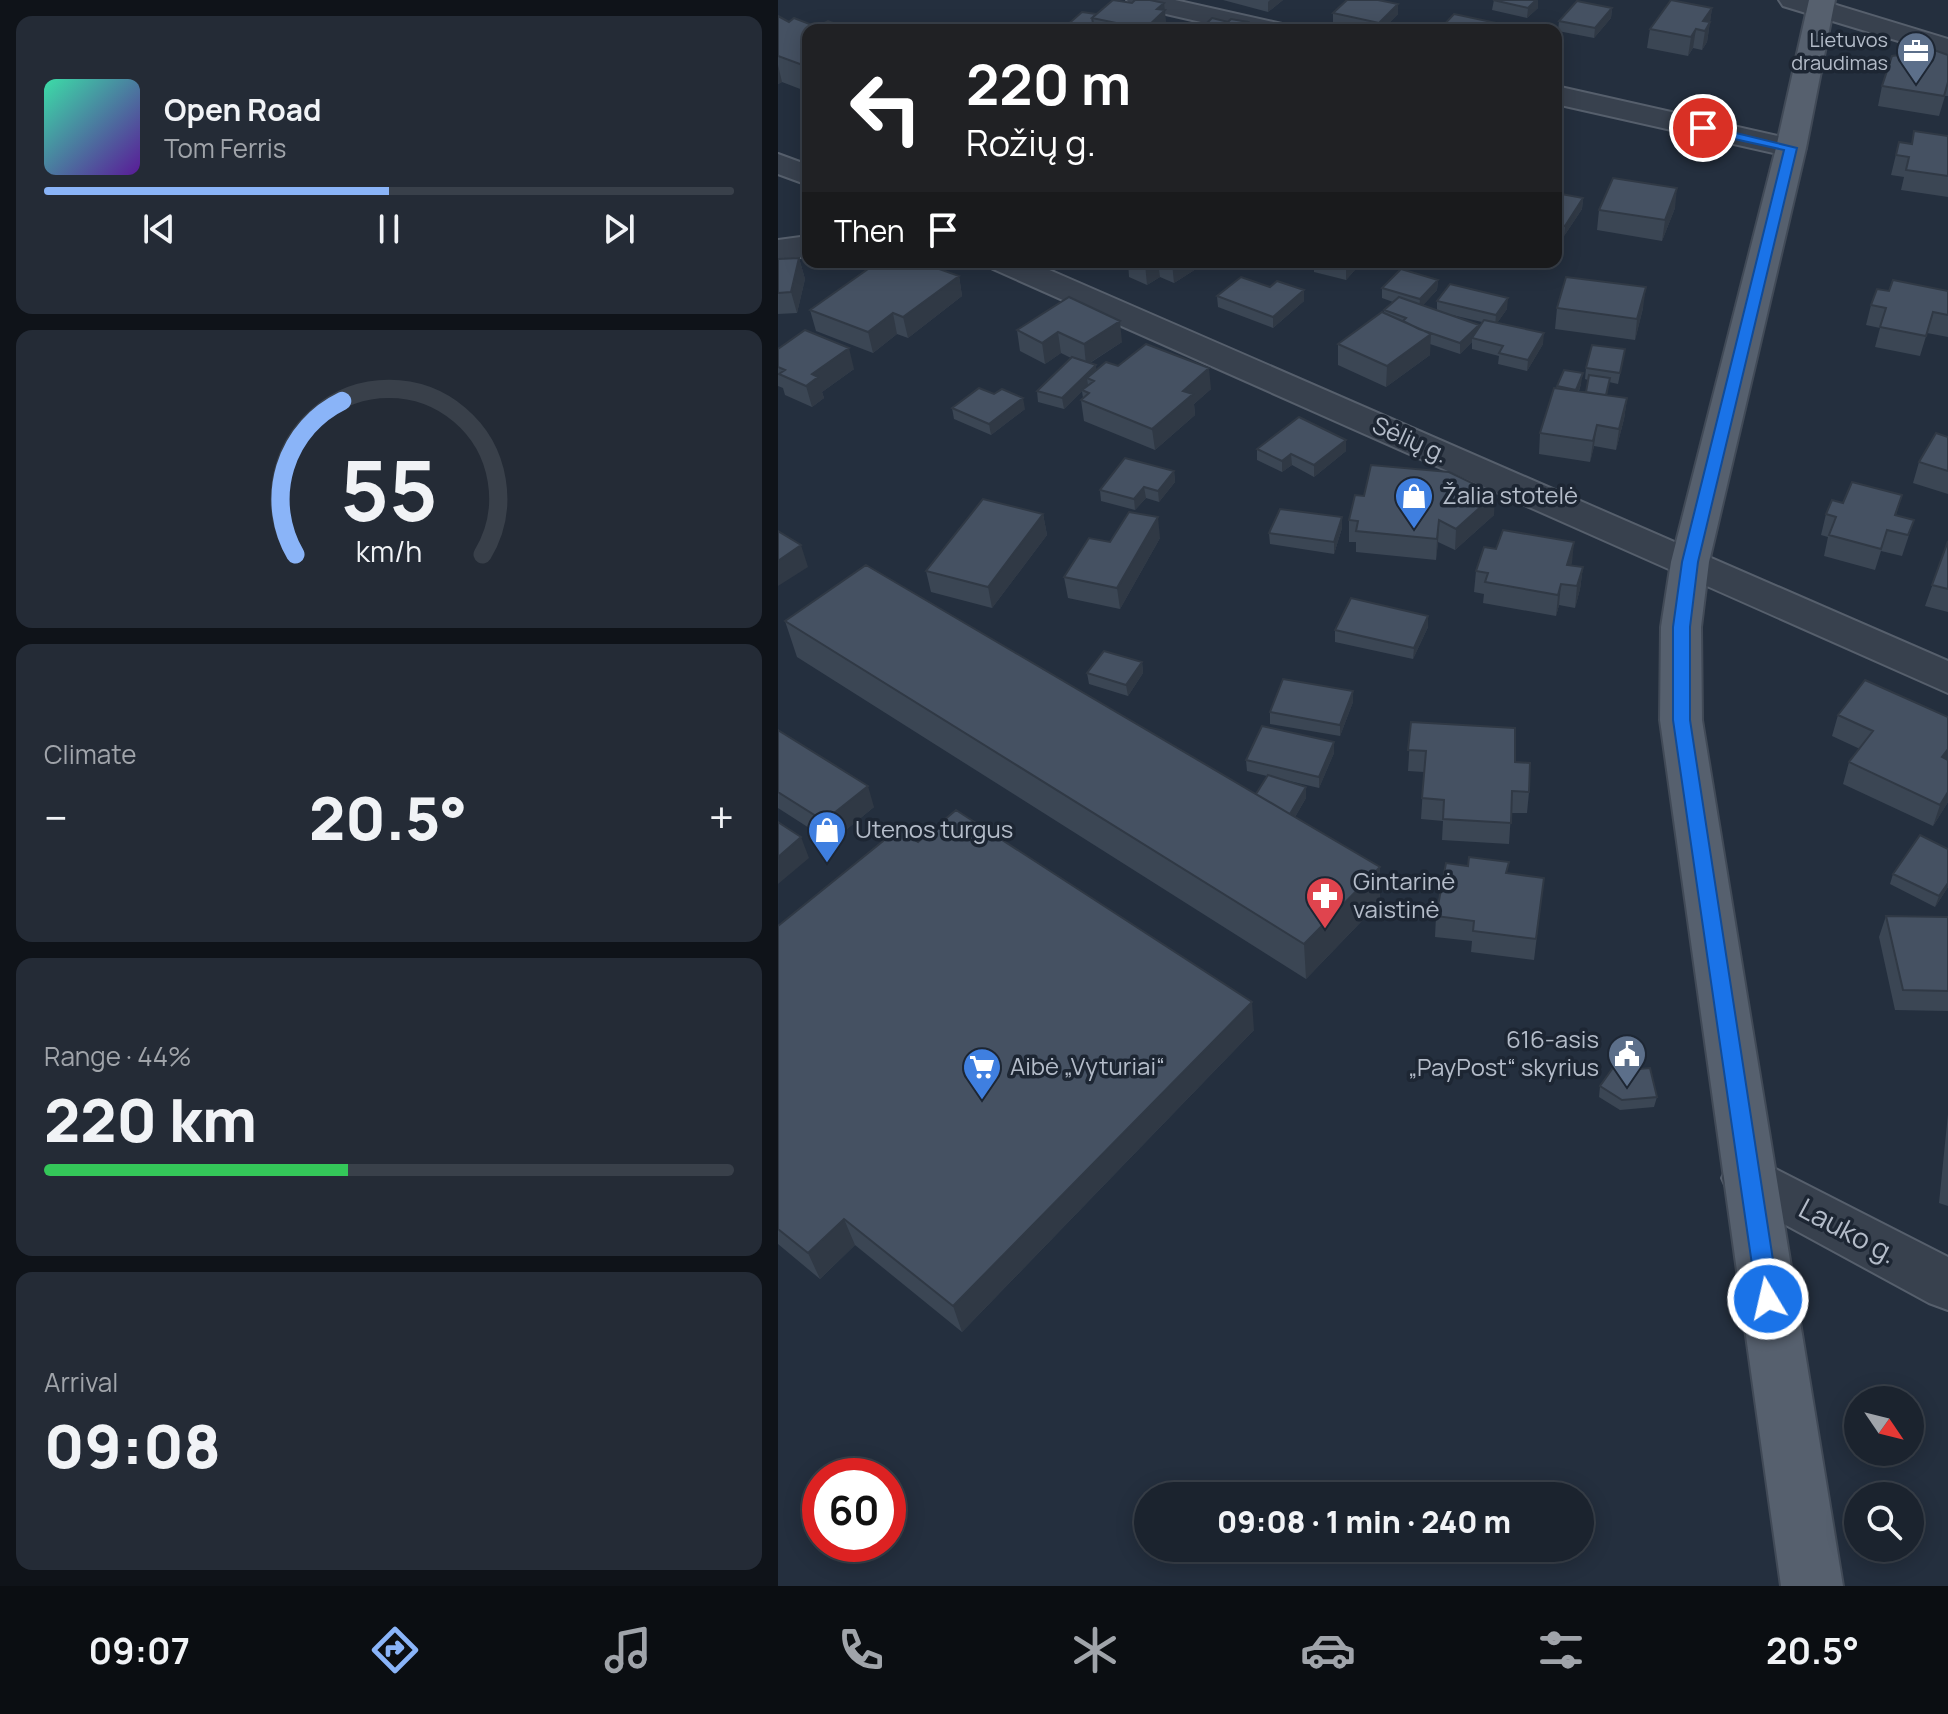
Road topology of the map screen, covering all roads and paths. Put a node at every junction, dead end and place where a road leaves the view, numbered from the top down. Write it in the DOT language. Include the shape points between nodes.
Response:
graph roads {
  1 [pos="1140,0"];
  2 [pos="1811,4"];
  3 [pos="1246,24"];
  4 [pos="1948,48"];
  5 [pos="1562,96"];
  6 [pos="1791,148"];
  7 [pos="778,163"];
  8 [pos="802,173"];
  9 [pos="802,247"];
  10 [pos="778,250"];
  11 [pos="1018,268"];
  12 [pos="1690,562"];
  13 [pos="1948,678"];
  14 [pos="1748,1178"];
  15 [pos="1948,1285"];
  16 [pos="1812,1586"];
  1 -- 3 [label="street"];
  2 -- 4 [label="street"];
  2 -- 6 [label="main road"];
  5 -- 6 [label="street"];
  6 -- 12 [label="main road"];
  7 -- 8 [label="street"];
  9 -- 10 [label="street"];
  11 -- 12 [label="street, Sėlių g."];
  12 -- 13 [label="street, Sėlių g."];
  12 -- 14 [label="main road" via="1681,627 1681,720"];
  14 -- 15 [label="street, Lauko g."];
  14 -- 16 [label="main road"];
}
